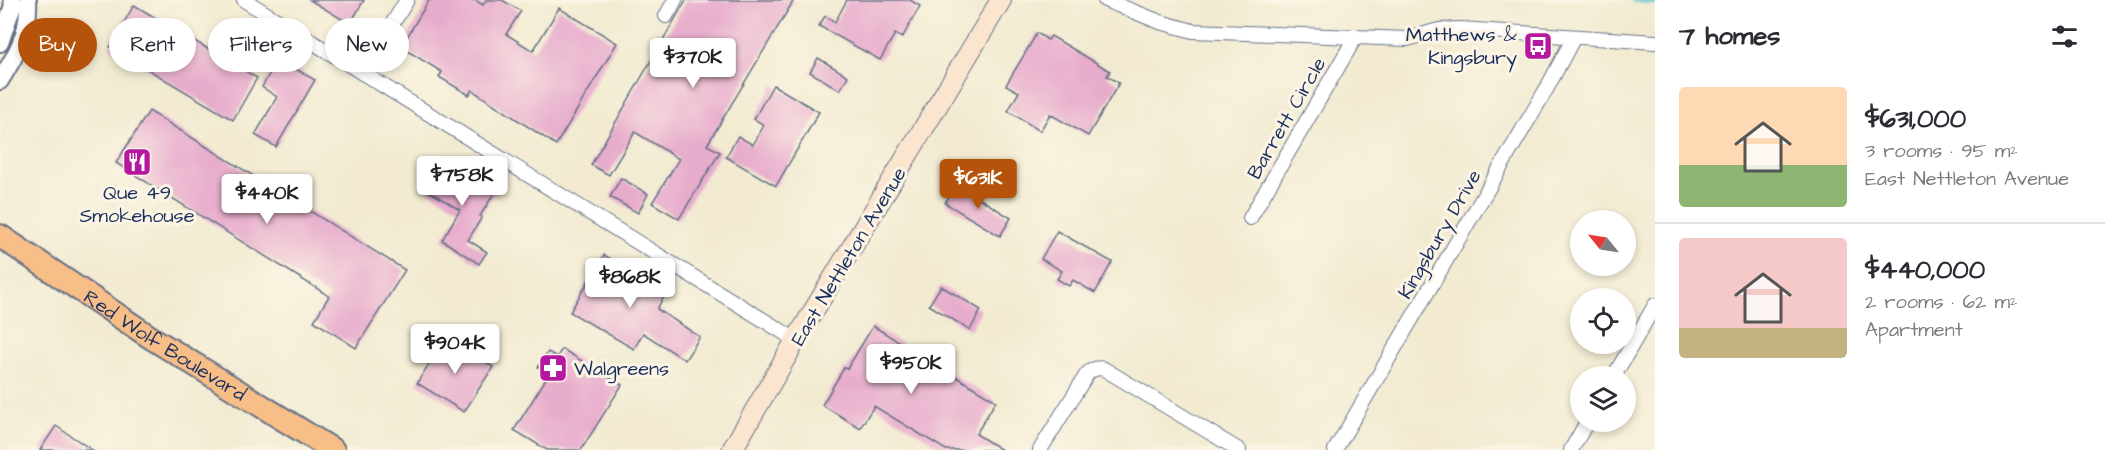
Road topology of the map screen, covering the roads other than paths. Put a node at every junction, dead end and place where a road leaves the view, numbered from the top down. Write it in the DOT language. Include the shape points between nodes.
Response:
graph roads {
  1 [pos="244,0"];
  2 [pos="407,0"];
  3 [pos="675,0"];
  4 [pos="1001,0"];
  5 [pos="1105,0"];
  6 [pos="20,1"];
  7 [pos="666,16"];
  8 [pos="1574,37"];
  9 [pos="1355,38"];
  10 [pos="1655,42"];
  11 [pos="0,43"];
  12 [pos="362,73"];
  13 [pos="0,81"];
  14 [pos="1250,218"];
  15 [pos="0,236"];
  16 [pos="1655,305"];
  17 [pos="796,340"];
  18 [pos="1620,366"];
  19 [pos="1581,432"];
  20 [pos="333,450"];
  21 [pos="732,450"];
  22 [pos="1040,450"];
  23 [pos="1239,450"];
  24 [pos="1335,450"];
  25 [pos="1571,450"];
  1 -- 12 [label="street"];
  2 -- 12 [label="street"];
  3 -- 7 [label="street"];
  4 -- 17 [label="main road, East Nettleton Avenue"];
  5 -- 9 [label="street" via="1160,22 1194,30"];
  6 -- 11 [label="street"];
  6 -- 13 [label="street" via="27,25"];
  8 -- 9 [label="street" via="1460,29 1407,39"];
  8 -- 10 [label="street"];
  8 -- 24 [label="street, Kingsbury Drive"];
  9 -- 14 [label="street, Barrett Circle"];
  12 -- 17 [label="street"];
  15 -- 20 [label="highway, Red Wolf Boulevard" via="86,296"];
  16 -- 18 [label="street"];
  17 -- 21 [label="main road, East Nettleton Avenue"];
  19 -- 25 [label="street"];
  22 -- 23 [label="street" via="1087,374 1095,368 1104,369"];
}
